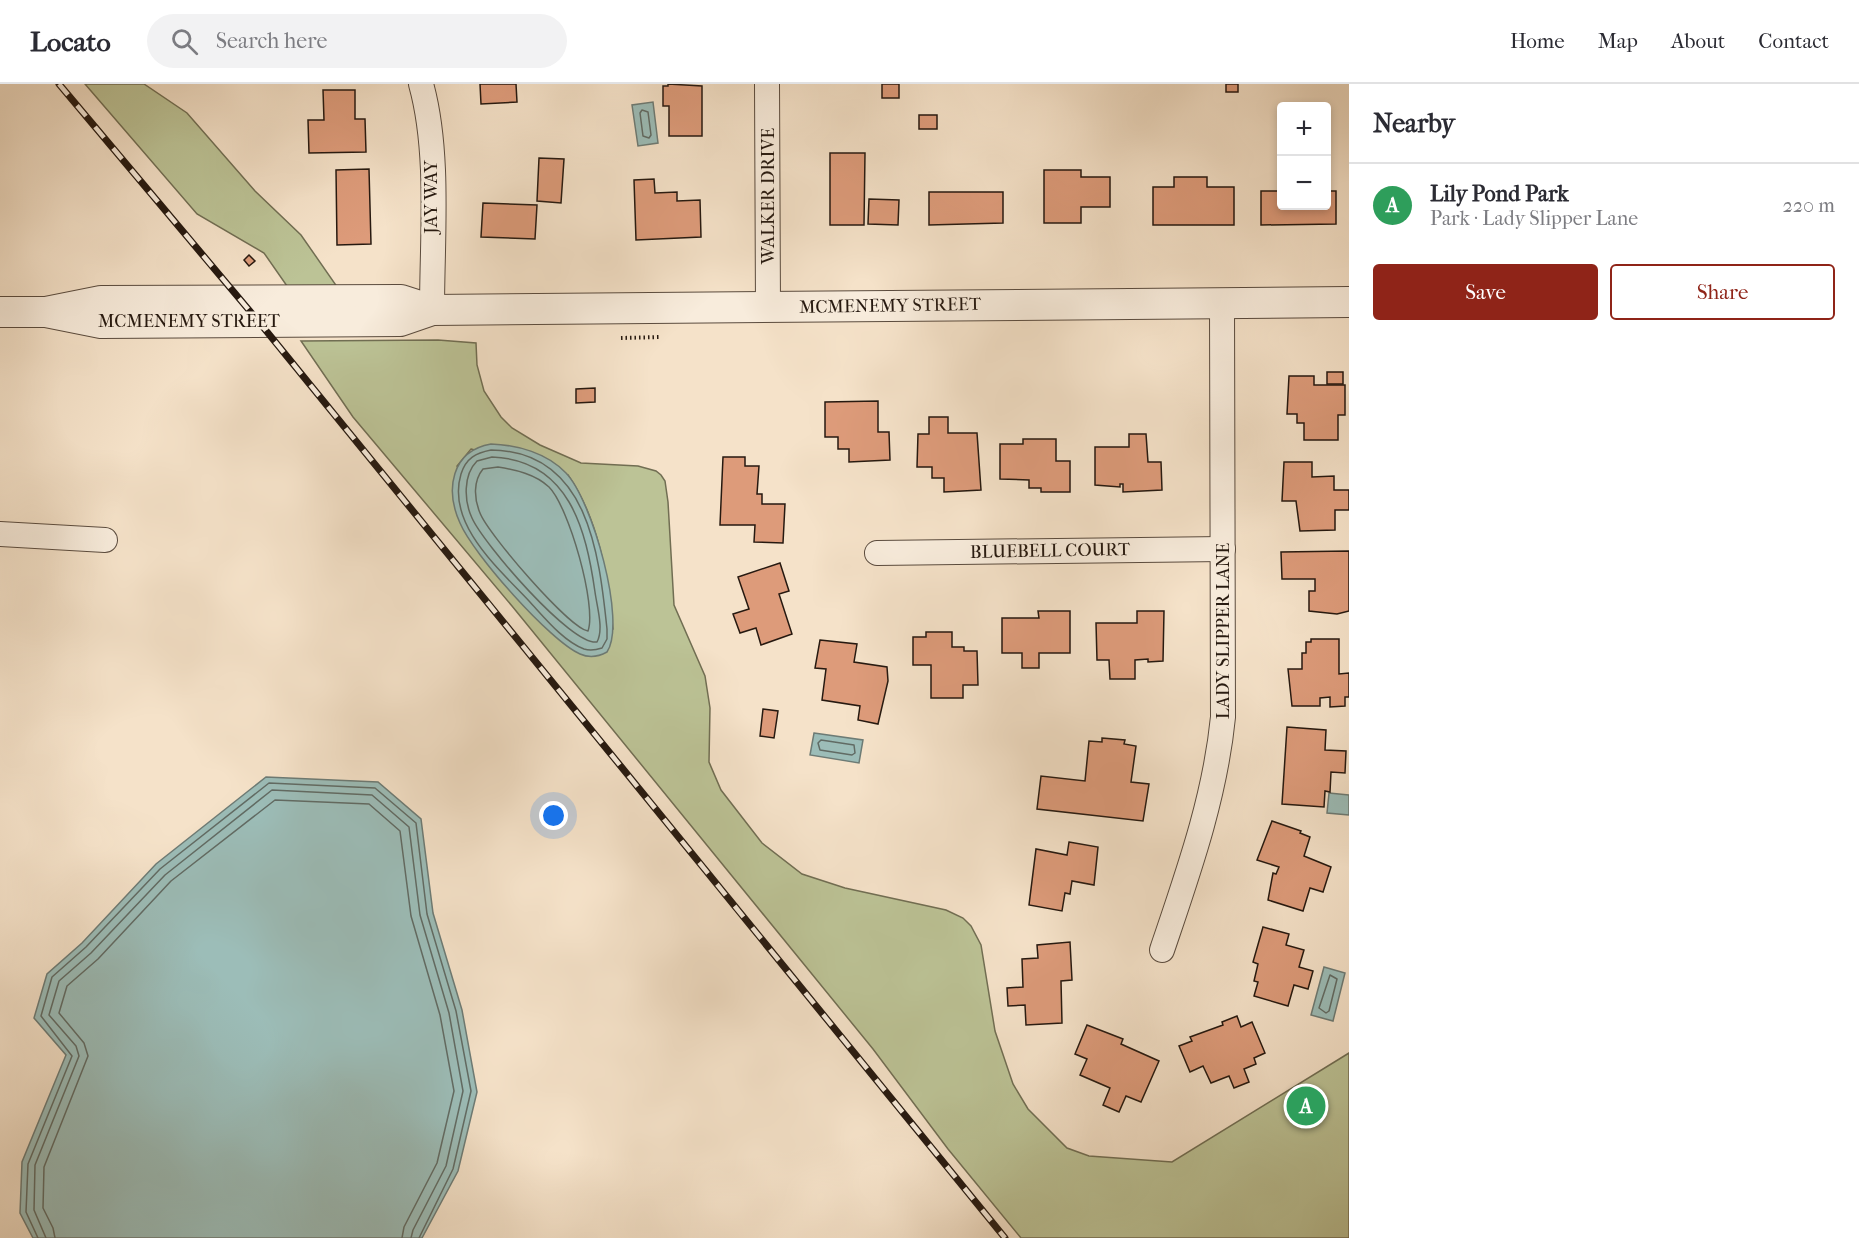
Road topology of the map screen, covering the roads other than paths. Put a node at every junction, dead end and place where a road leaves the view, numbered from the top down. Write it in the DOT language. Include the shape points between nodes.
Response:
graph roads {
  1 [pos="421,84"];
  2 [pos="767,84"];
  3 [pos="1349,302"];
  4 [pos="1222,304"];
  5 [pos="768,308"];
  6 [pos="432,310"];
  7 [pos="0,312"];
  8 [pos="0,534"];
  9 [pos="105,540"];
  10 [pos="1223,549"];
  11 [pos="877,553"];
  12 [pos="1162,950"];
  1 -- 6 [label="street, JAY WAY" via="429,114 431,145"];
  2 -- 5 [label="street, WALKER DRIVE"];
  3 -- 4 [label="street, MCMENEMY STREET"];
  4 -- 5 [label="street, MCMENEMY STREET"];
  4 -- 10 [label="street, LADY SLIPPER LANE"];
  5 -- 6 [label="street, MCMENEMY STREET"];
  6 -- 7 [label="street, MCMENEMY STREET" via="401,300 100,301 46,312"];
  8 -- 9 [label="street"];
  10 -- 11 [label="street, BLUEBELL COURT"];
  10 -- 12 [label="street, LADY SLIPPER LANE" via="1224,702 1218,763 1203,828"];
}
